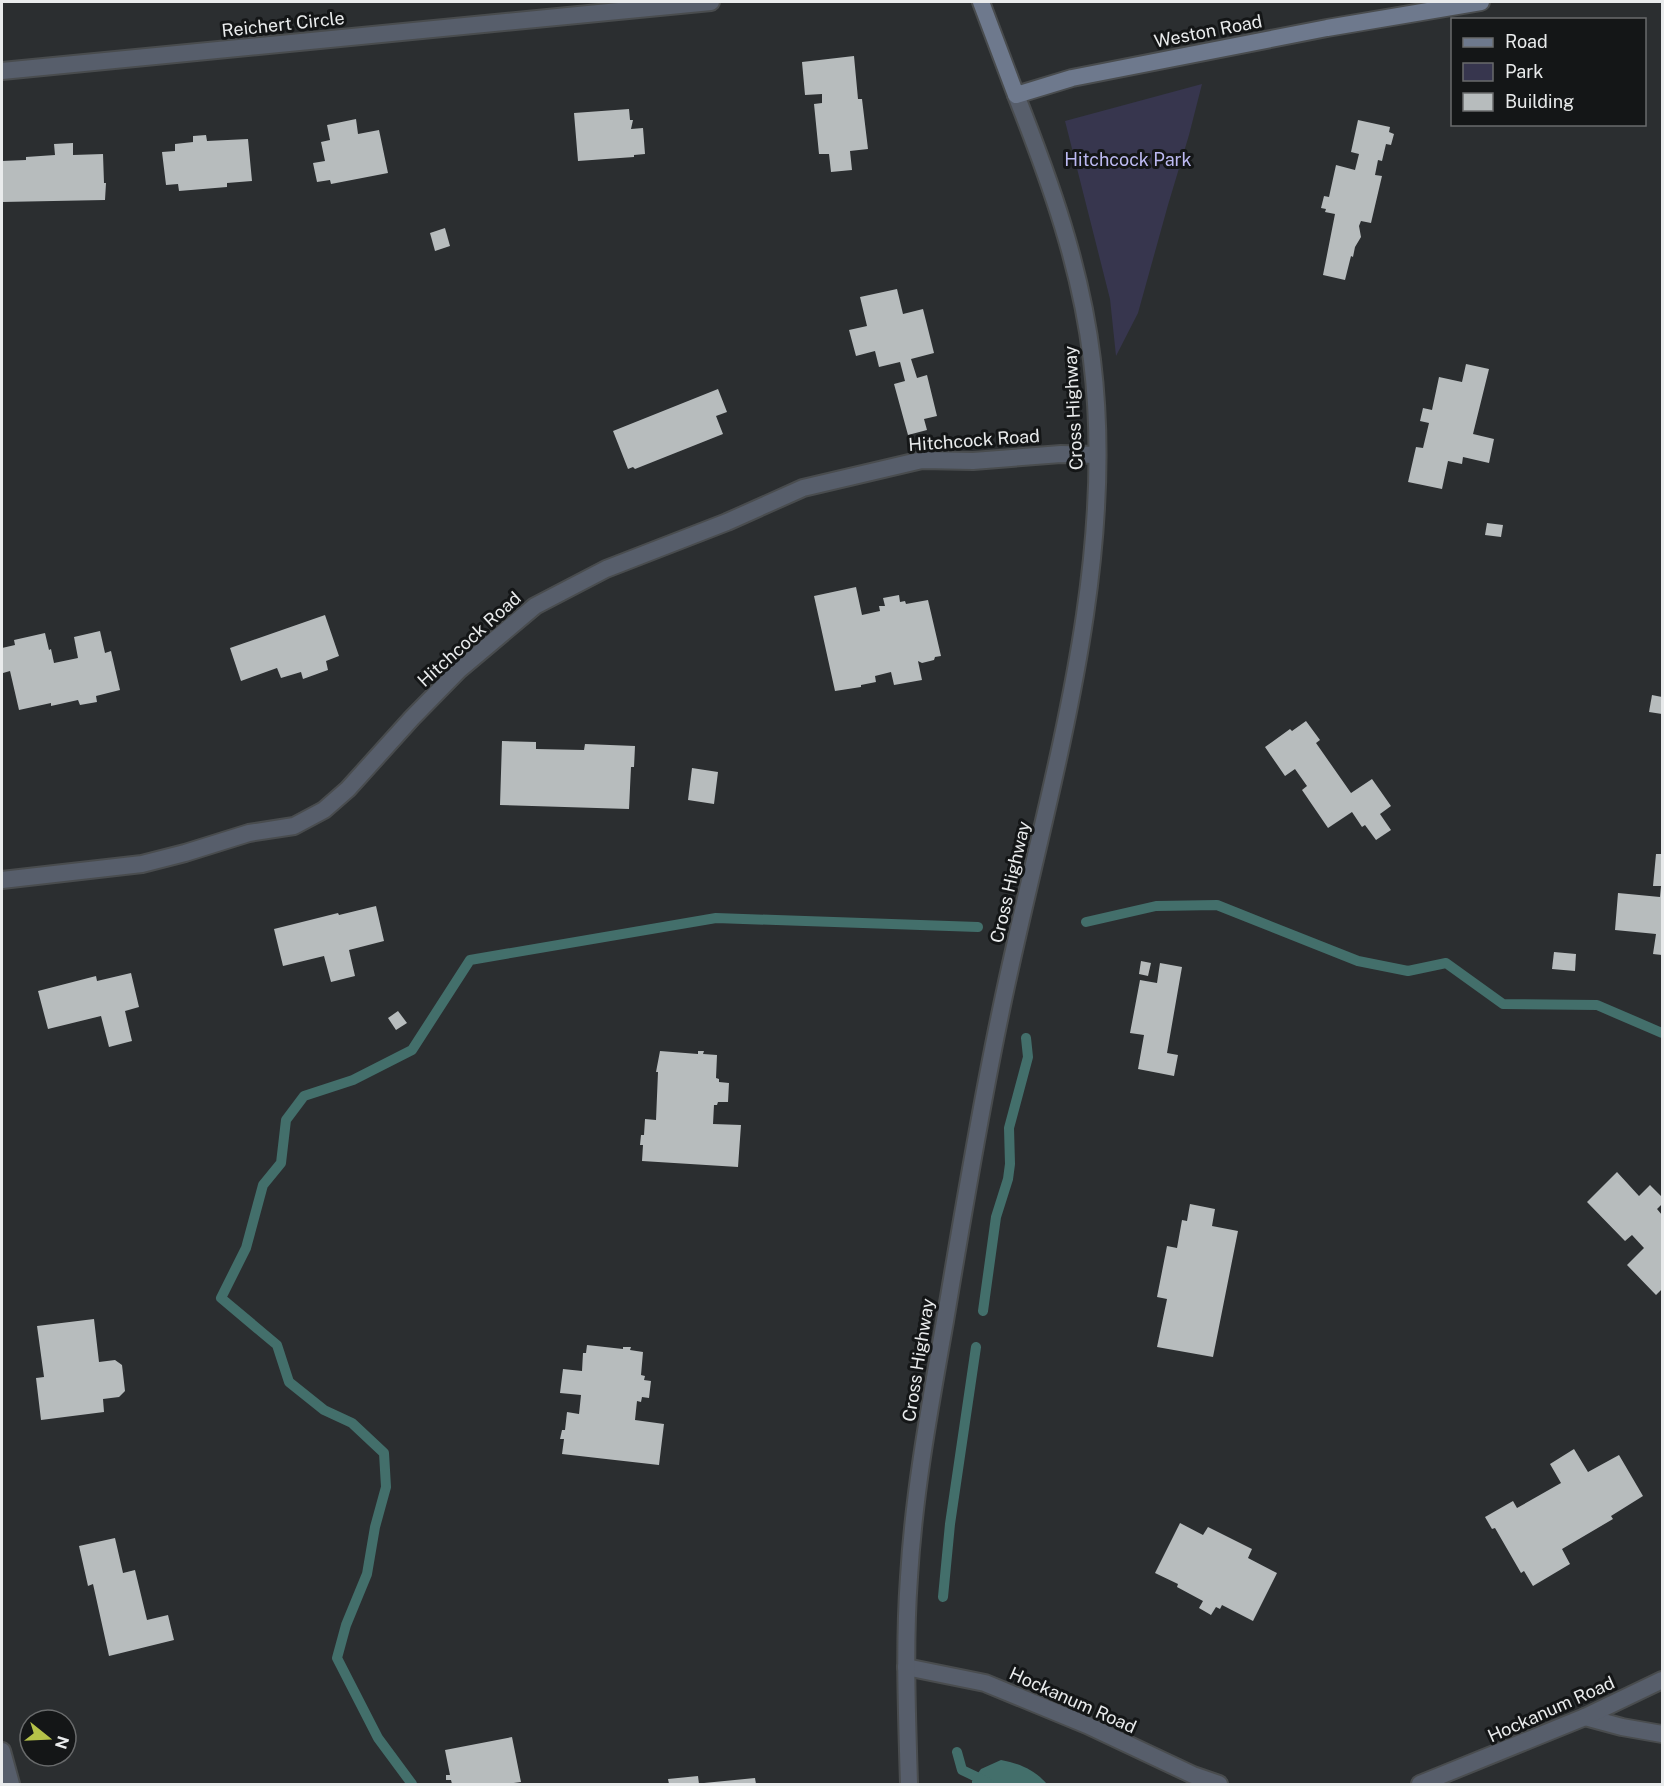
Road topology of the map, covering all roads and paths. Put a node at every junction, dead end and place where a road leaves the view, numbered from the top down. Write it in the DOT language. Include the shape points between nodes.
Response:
graph roads {
  1 [pos="711,2"];
  2 [pos="981,2"];
  3 [pos="1481,2"];
  4 [pos="2,71"];
  5 [pos="1016,95"];
  6 [pos="1097,455"];
  7 [pos="2,880"];
  8 [pos="906,1667"];
  9 [pos="1662,1680"];
  10 [pos="1585,1717"];
  11 [pos="1662,1734"];
  12 [pos="2,1751"];
  13 [pos="11,1785"];
  14 [pos="909,1785"];
  15 [pos="1219,1785"];
  16 [pos="1420,1785"];
  1 -- 4 [label="street, Reichert Circle"];
  2 -- 5 [label="main road, Cross Highway"];
  3 -- 5 [label="main road, Weston Road" via="1072,78"];
  5 -- 6 [label="street, Cross Highway" via="1062,222 1084,307 1093,363"];
  6 -- 7 [label="street, Hitchcock Road" via="922,460 803,488 606,569 536,606 459,670 348,789 324,810 294,826 249,833 142,864"];
  6 -- 8 [label="street, Cross Highway" via="1091,564 1076,664 998,1025 925,1442 909,1572"];
  8 -- 14 [label="street, Cross Highway"];
  8 -- 15 [label="street, Hockanum Road" via="985,1683"];
  9 -- 10 [label="street, Hockanum Road"];
  10 -- 11 [label="street"];
  10 -- 16 [label="street, Hockanum Road"];
  12 -- 13 [label="street"];
}
